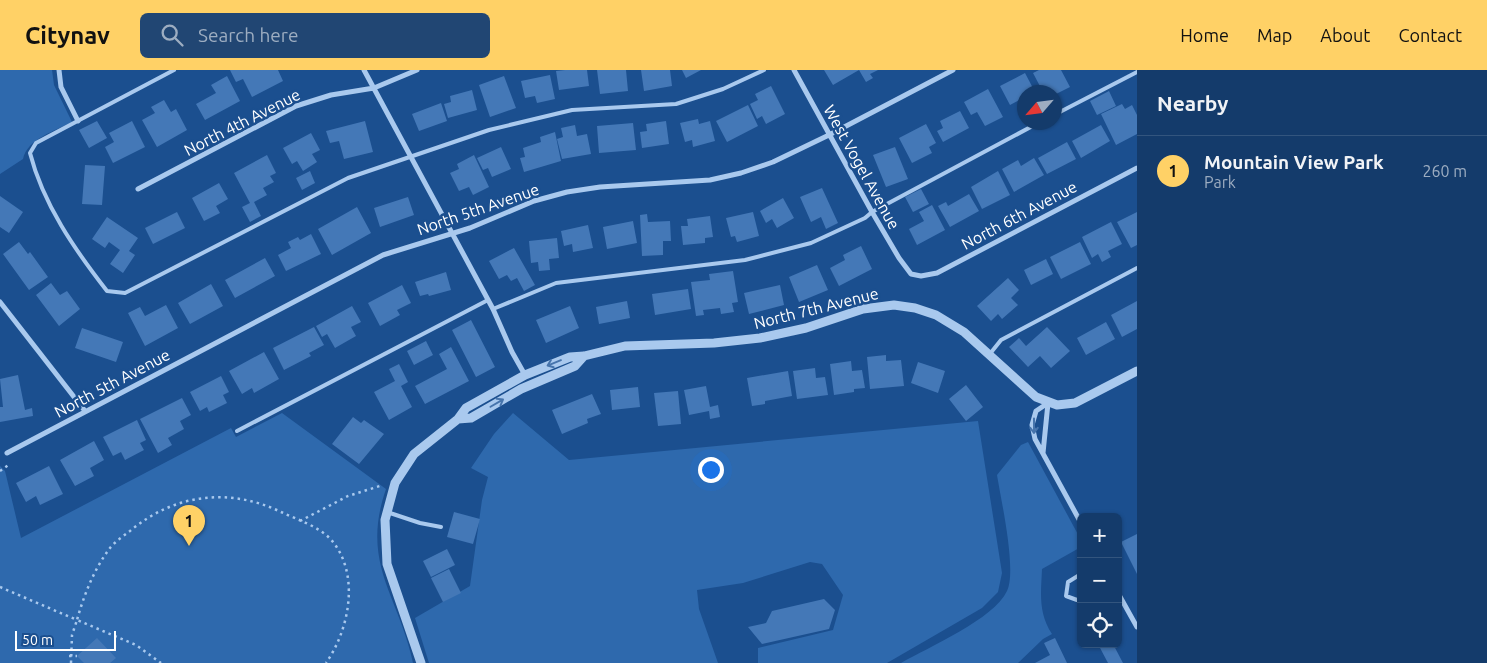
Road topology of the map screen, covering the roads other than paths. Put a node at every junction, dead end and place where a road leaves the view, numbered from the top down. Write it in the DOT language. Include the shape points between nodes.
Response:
graph roads {
  1 [pos="59,70"];
  2 [pos="174,70"];
  3 [pos="364,70"];
  4 [pos="417,70"];
  5 [pos="764,70"];
  6 [pos="794,70"];
  7 [pos="953,70"];
  8 [pos="1137,72"];
  9 [pos="374,88"];
  10 [pos="1062,111"];
  11 [pos="78,121"];
  12 [pos="1025,130"];
  13 [pos="829,135"];
  14 [pos="411,157"];
  15 [pos="1137,168"];
  16 [pos="138,189"];
  17 [pos="872,212"];
  18 [pos="452,232"];
  19 [pos="1137,268"];
  20 [pos="911,274"];
  21 [pos="488,300"];
  22 [pos="0,302"];
  23 [pos="493,309"];
  24 [pos="989,355"];
  25 [pos="584,356"];
  26 [pos="1137,371"];
  27 [pos="525,375"];
  28 [pos="534,383"];
  29 [pos="1048,403"];
  30 [pos="85,411"];
  31 [pos="458,419"];
  32 [pos="237,431"];
  33 [pos="7,453"];
  34 [pos="1043,453"];
  35 [pos="387,512"];
  36 [pos="1077,516"];
  37 [pos="441,527"];
  38 [pos="1077,576"];
  39 [pos="1077,600"];
  40 [pos="1122,600"];
  41 [pos="1137,628"];
  42 [pos="421,663"];
  1 -- 11 [label="street" via="62,91"];
  2 -- 11 [label="lane"];
  3 -- 9 [label="street"];
  4 -- 9 [label="street, North 4th Avenue"];
  5 -- 14 [label="lane" via="723,89 676,104 572,110 489,130"];
  6 -- 13 [label="street, West Vogel Avenue"];
  7 -- 13 [label="street, North 5th Avenue"];
  8 -- 10 [label="lane"];
  9 -- 14 [label="street"];
  9 -- 16 [label="street, North 4th Avenue" via="331,95 296,106"];
  11 -- 14 [label="lane" via="36,143 30,153 34,172 49,205 89,268 107,291 125,293 348,178"];
  12 -- 17 [label="lane"];
  13 -- 17 [label="street, West Vogel Avenue"];
  13 -- 18 [label="street, North 5th Avenue" via="773,162 710,180 567,192"];
  14 -- 18 [label="street"];
  15 -- 20 [label="street, North 6th Avenue" via="936,273"];
  17 -- 20 [label="street, West Vogel Avenue"];
  17 -- 23 [label="lane" via="811,243 745,260 556,283"];
  18 -- 21 [label="street"];
  18 -- 30 [label="street, North 5th Avenue" via="383,255"];
  19 -- 24 [label="lane" via="1001,340"];
  21 -- 23 [label="street"];
  21 -- 32 [label="lane"];
  22 -- 30 [label="street"];
  23 -- 27 [label="street"];
  24 -- 25 [label="street, North 7th Avenue" via="964,332 936,315 894,305 863,309 806,328 760,338 625,346"];
  24 -- 29 [label="street, North 7th Avenue" via="1036,397"];
  25 -- 27 [label="street, North 7th Avenue, one-way" via="570,357"];
  25 -- 28 [label="street" via="575,366"];
  26 -- 29 [label="street" via="1067,406"];
  27 -- 28 [label="street"];
  27 -- 31 [label="street, North 7th Avenue" via="466,408"];
  31 -- 28 [label="street, one-way" via="471,418"];
  29 -- 34 [label="street"];
  29 -- 34 [label="street, one-way" via="1036,411 1032,424 1035,439"];
  30 -- 33 [label="street, North 5th Avenue"];
  31 -- 35 [label="street, North 7th Avenue" via="414,454 396,483"];
  34 -- 36 [label="street"];
  35 -- 37 [label="lane"];
  35 -- 42 [label="street" via="384,538 387,564"];
  38 -- 39 [label="lane" via="1068,582 1066,596"];
  40 -- 41 [label="street"];
}
